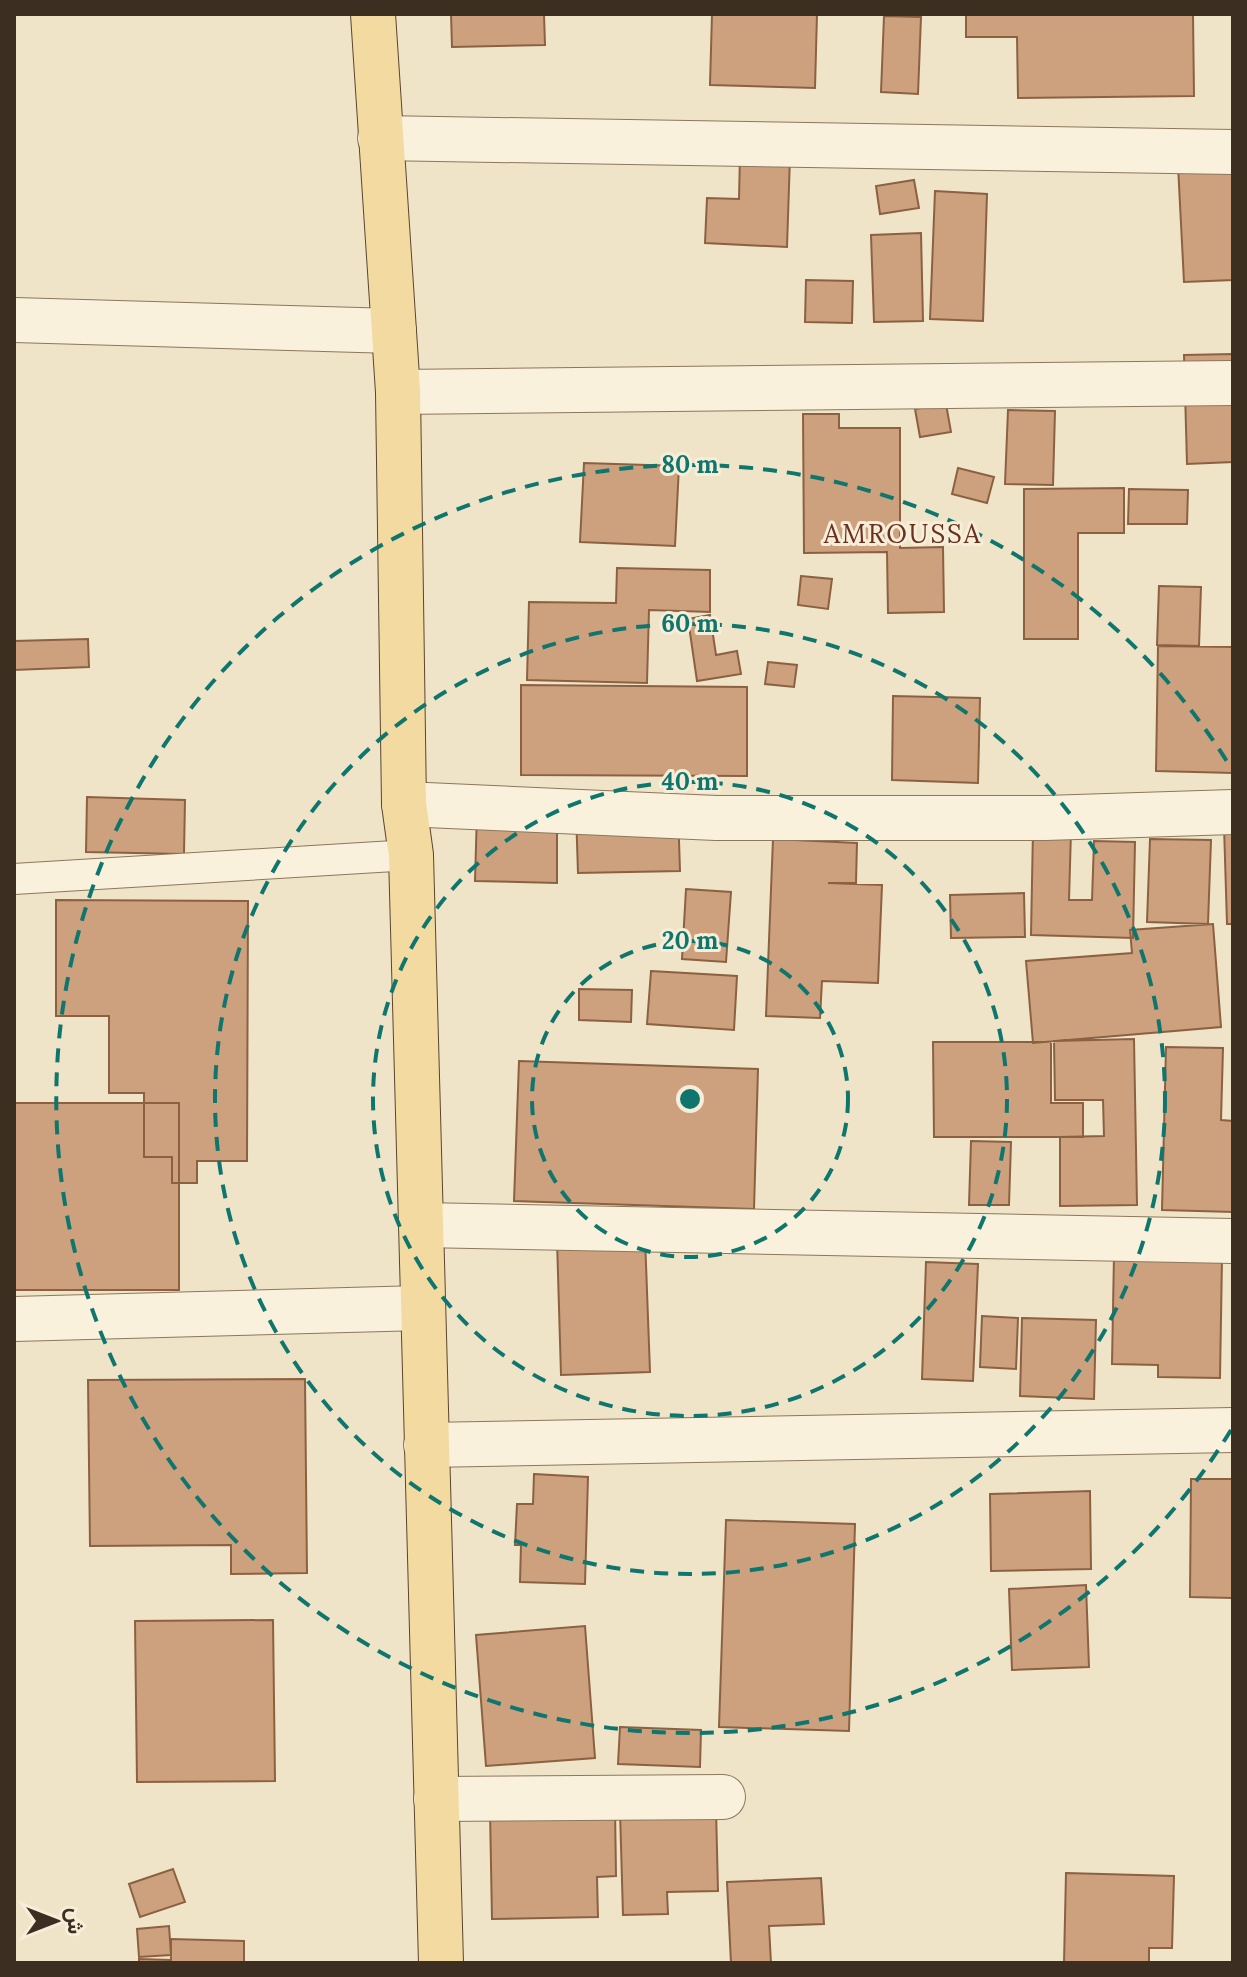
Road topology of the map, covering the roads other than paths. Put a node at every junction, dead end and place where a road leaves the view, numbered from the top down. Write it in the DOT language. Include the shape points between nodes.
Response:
graph roads {
  1 [pos="373,14"];
  2 [pos="380,138"];
  3 [pos="1233,152"];
  4 [pos="14,320"];
  5 [pos="394,331"];
  6 [pos="1233,383"];
  7 [pos="398,392"];
  8 [pos="404,804"];
  9 [pos="1233,812"];
  10 [pos="411,855"];
  11 [pos="14,879"];
  12 [pos="421,1225"];
  13 [pos="1233,1241"];
  14 [pos="422,1308"];
  15 [pos="14,1319"];
  16 [pos="1233,1430"];
  17 [pos="426,1445"];
  18 [pos="723,1797"];
  19 [pos="436,1799"];
  20 [pos="441,1963"];
  1 -- 2 [label="main road"];
  2 -- 3 [label="street"];
  2 -- 5 [label="main road"];
  4 -- 5 [label="street"];
  5 -- 7 [label="main road"];
  6 -- 7 [label="street"];
  7 -- 8 [label="main road"];
  8 -- 9 [label="street" via="716,818"];
  8 -- 10 [label="main road"];
  10 -- 11 [label="lane"];
  10 -- 12 [label="main road"];
  12 -- 13 [label="street"];
  12 -- 14 [label="main road"];
  14 -- 15 [label="street"];
  14 -- 17 [label="main road"];
  16 -- 17 [label="street"];
  17 -- 19 [label="main road"];
  18 -- 19 [label="street"];
  19 -- 20 [label="main road"];
}
